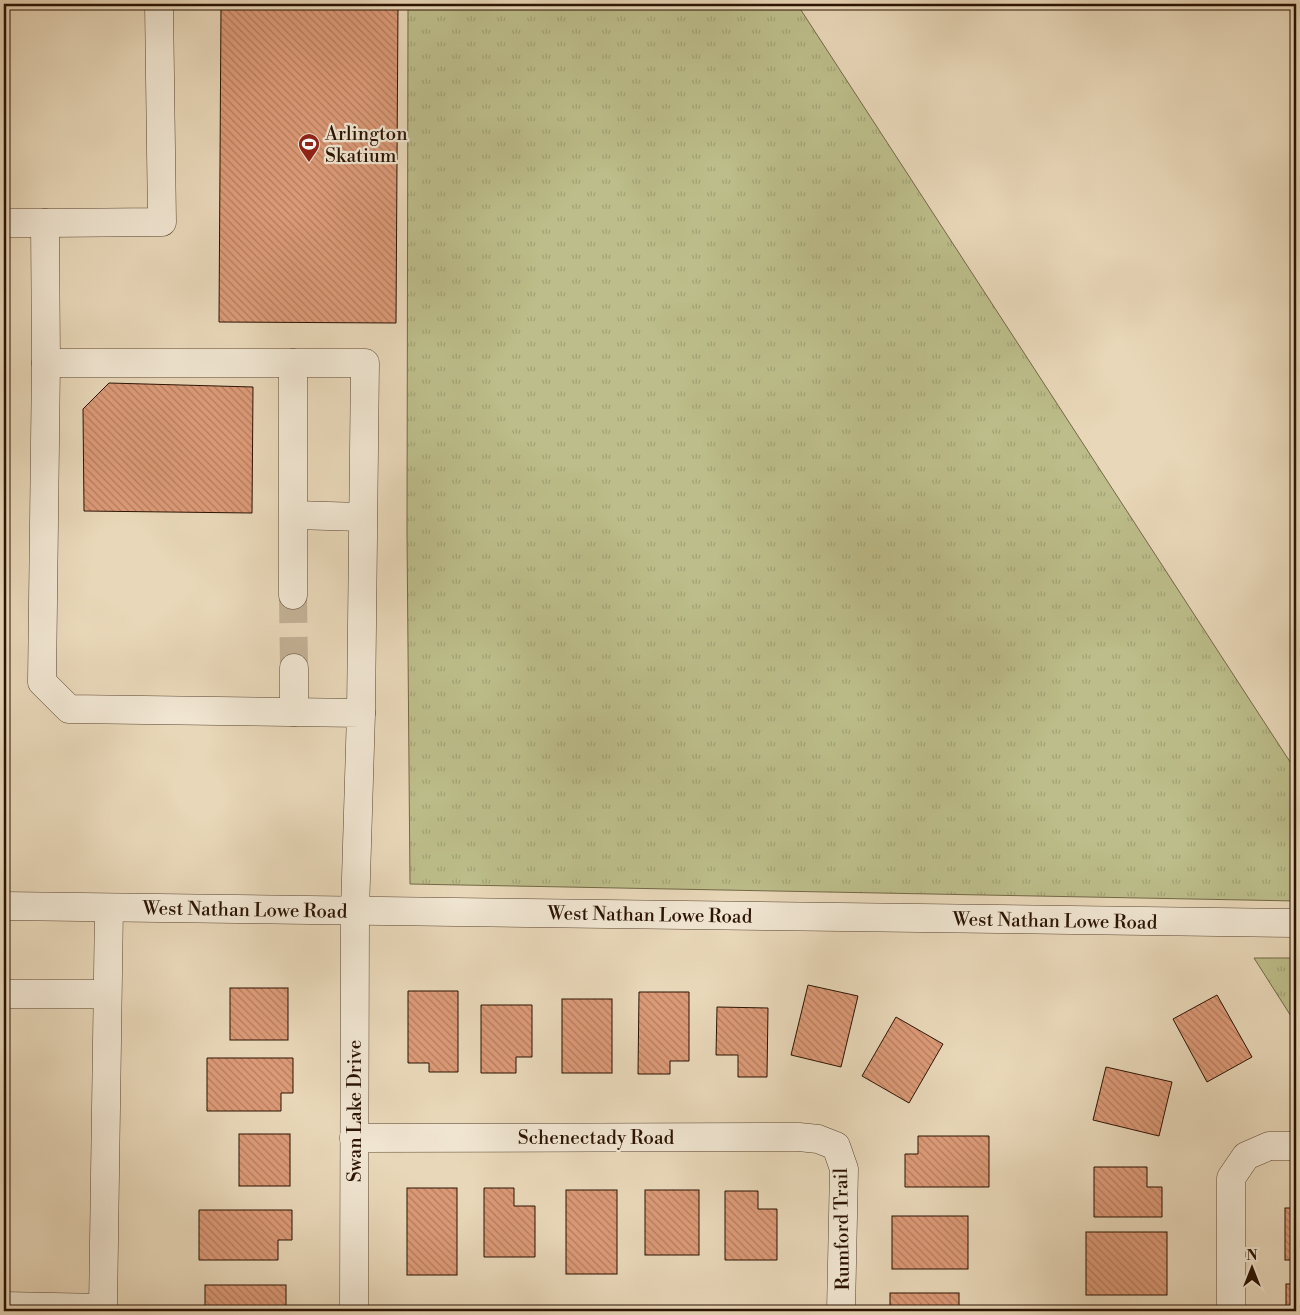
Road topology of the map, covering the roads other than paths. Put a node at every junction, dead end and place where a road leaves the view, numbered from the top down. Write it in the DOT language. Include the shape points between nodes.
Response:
graph roads {
  1 [pos="159,4"];
  2 [pos="4,223"];
  3 [pos="45,223"];
  4 [pos="46,363"];
  5 [pos="294,363"];
  6 [pos="294,515"];
  7 [pos="362,517"];
  8 [pos="293,595"];
  9 [pos="294,668"];
  10 [pos="294,712"];
  11 [pos="360,713"];
  12 [pos="4,906"];
  13 [pos="109,908"];
  14 [pos="355,911"];
  15 [pos="1296,923"];
  16 [pos="4,994"];
  17 [pos="107,994"];
  18 [pos="354,1138"];
  19 [pos="836,1146"];
  20 [pos="1296,1146"];
  21 [pos="4,1306"];
  22 [pos="354,1311"];
  23 [pos="841,1311"];
  24 [pos="1231,1311"];
  1 -- 3 [label="street" via="162,222"];
  2 -- 3 [label="street"];
  3 -- 4 [label="street"];
  4 -- 5 [label="street"];
  4 -- 10 [label="street" via="42,682 69,709"];
  5 -- 6 [label="street"];
  5 -- 7 [label="street, Swan Lake Drive" via="365,363"];
  6 -- 7 [label="street"];
  6 -- 8 [label="street"];
  7 -- 11 [label="street, Swan Lake Drive"];
  9 -- 10 [label="street"];
  10 -- 11 [label="street"];
  11 -- 14 [label="street, Swan Lake Drive"];
  12 -- 13 [label="street, West Nathan Lowe Road"];
  13 -- 14 [label="street, West Nathan Lowe Road"];
  13 -- 17 [label="street"];
  14 -- 15 [label="street, West Nathan Lowe Road"];
  14 -- 18 [label="street, Swan Lake Drive"];
  16 -- 17 [label="street"];
  17 -- 21 [label="street" via="103,1308"];
  18 -- 19 [label="street, Schenectady Road" via="799,1137"];
  18 -- 22 [label="street, Swan Lake Drive"];
  19 -- 23 [label="street, Rumford Trail" via="844,1169"];
  20 -- 24 [label="street" via="1269,1146 1246,1156 1231,1178"];
}
